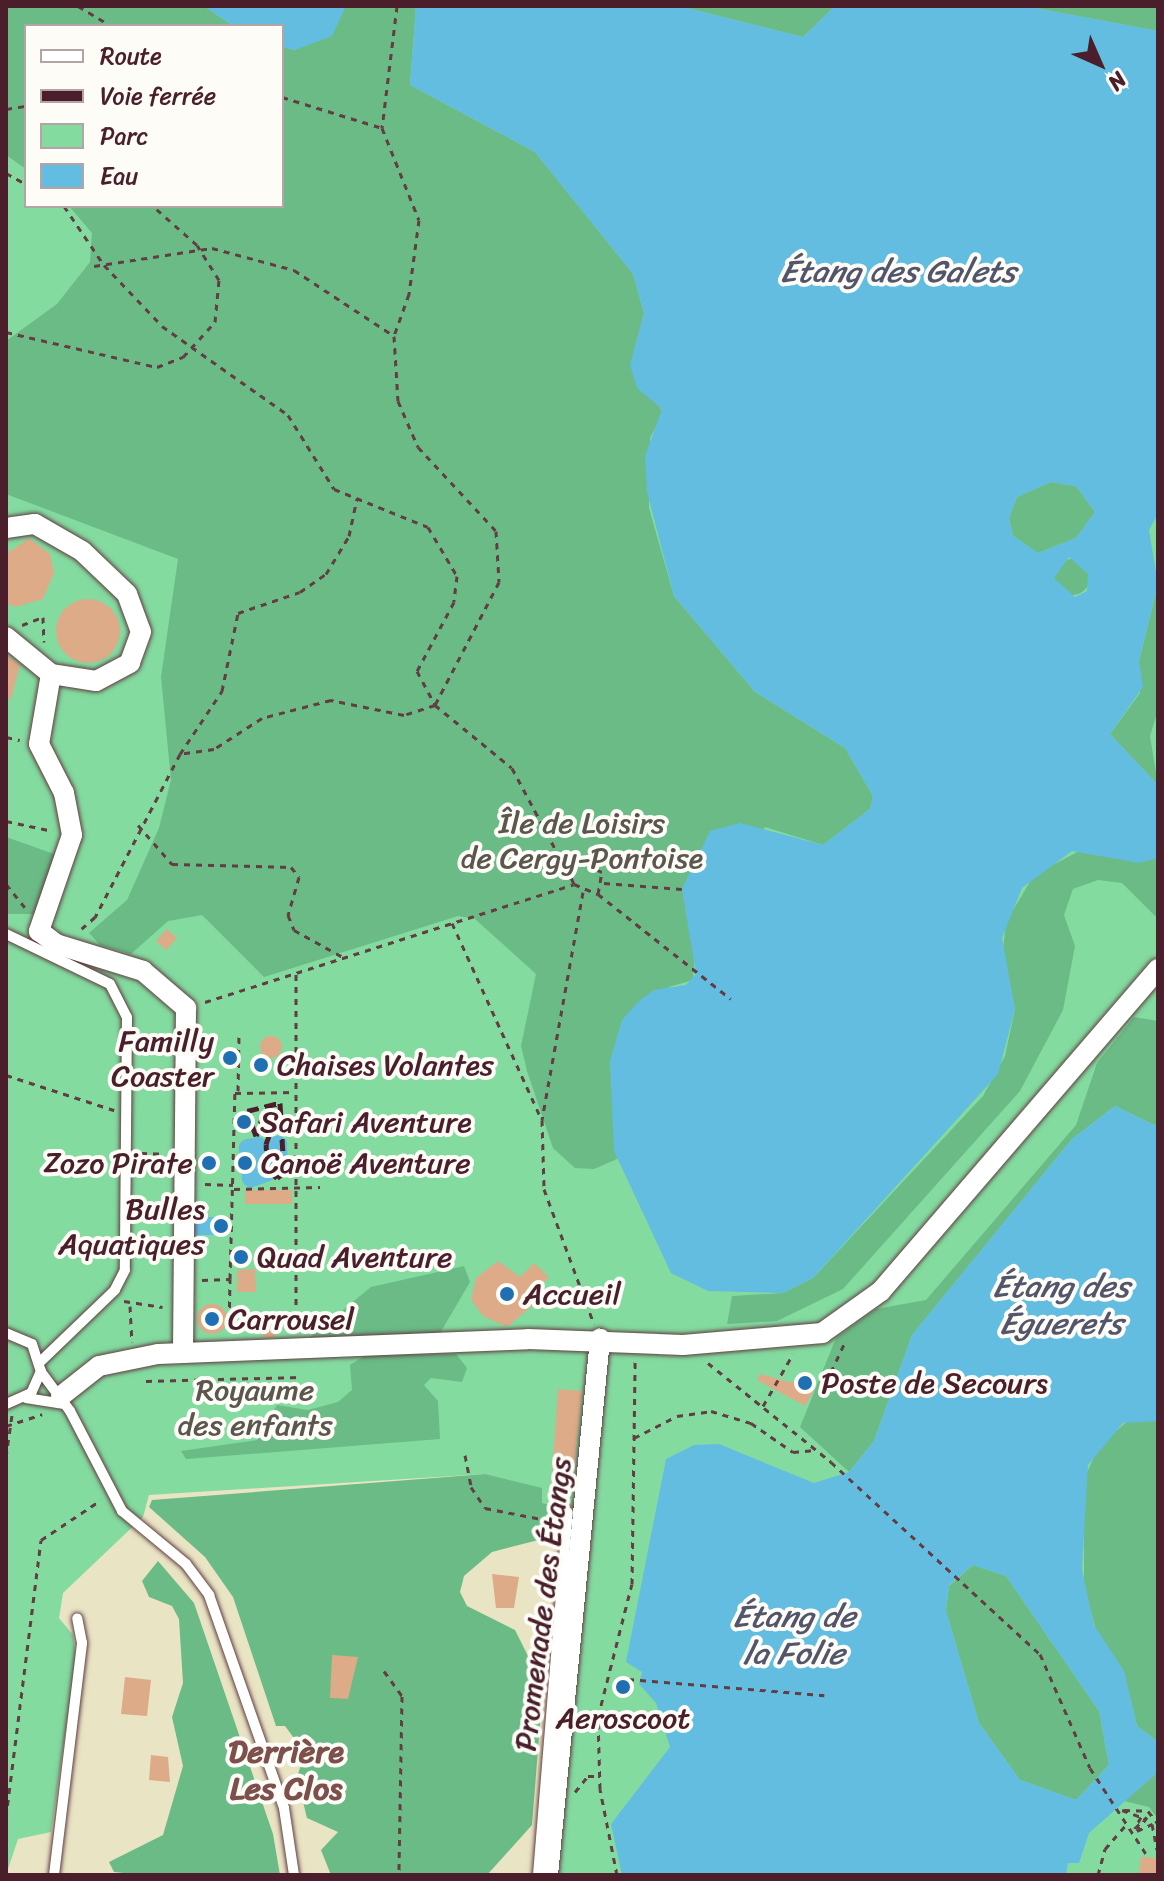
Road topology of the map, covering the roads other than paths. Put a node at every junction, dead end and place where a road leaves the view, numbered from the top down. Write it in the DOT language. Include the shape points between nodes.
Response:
graph roads {
  1 [pos="6,528"];
  2 [pos="6,637"];
  3 [pos="44,669"];
  4 [pos="6,934"];
  5 [pos="1158,969"];
  6 [pos="6,1333"];
  7 [pos="600,1339"];
  8 [pos="183,1353"];
  9 [pos="41,1367"];
  10 [pos="26,1398"];
  11 [pos="63,1402"];
  12 [pos="8,1404"];
  13 [pos="567,1516"];
  14 [pos="77,1618"];
  15 [pos="54,1875"];
  16 [pos="294,1875"];
  17 [pos="538,1875"];
  18 [pos="548,1875"];
  1 -- 3 [label="street" via="35,524 57,533 107,572 137,613 141,640 122,671 96,681"];
  2 -- 3 [label="street"];
  3 -- 8 [label="street" via="39,744 64,793 72,835 39,931 56,944 143,971 186,1008"];
  4 -- 9 [label="lane" via="118,990 127,1017 123,1277"];
  5 -- 7 [label="street" via="899,1270 841,1323 803,1337 683,1345"];
  6 -- 9 [label="lane" via="28,1341"];
  7 -- 8 [label="street"];
  7 -- 18 [label="street, Promenade des Étangs"];
  8 -- 11 [label="street" via="133,1357 82,1375"];
  9 -- 10 [label="lane"];
  9 -- 11 [label="lane"];
  10 -- 11 [label="lane"];
  10 -- 12 [label="lane"];
  11 -- 16 [label="lane" via="112,1494 209,1595 284,1808"];
  13 -- 17 [label="lane, Promenade des Étangs"];
  14 -- 15 [label="lane" via="82,1643"];
}
